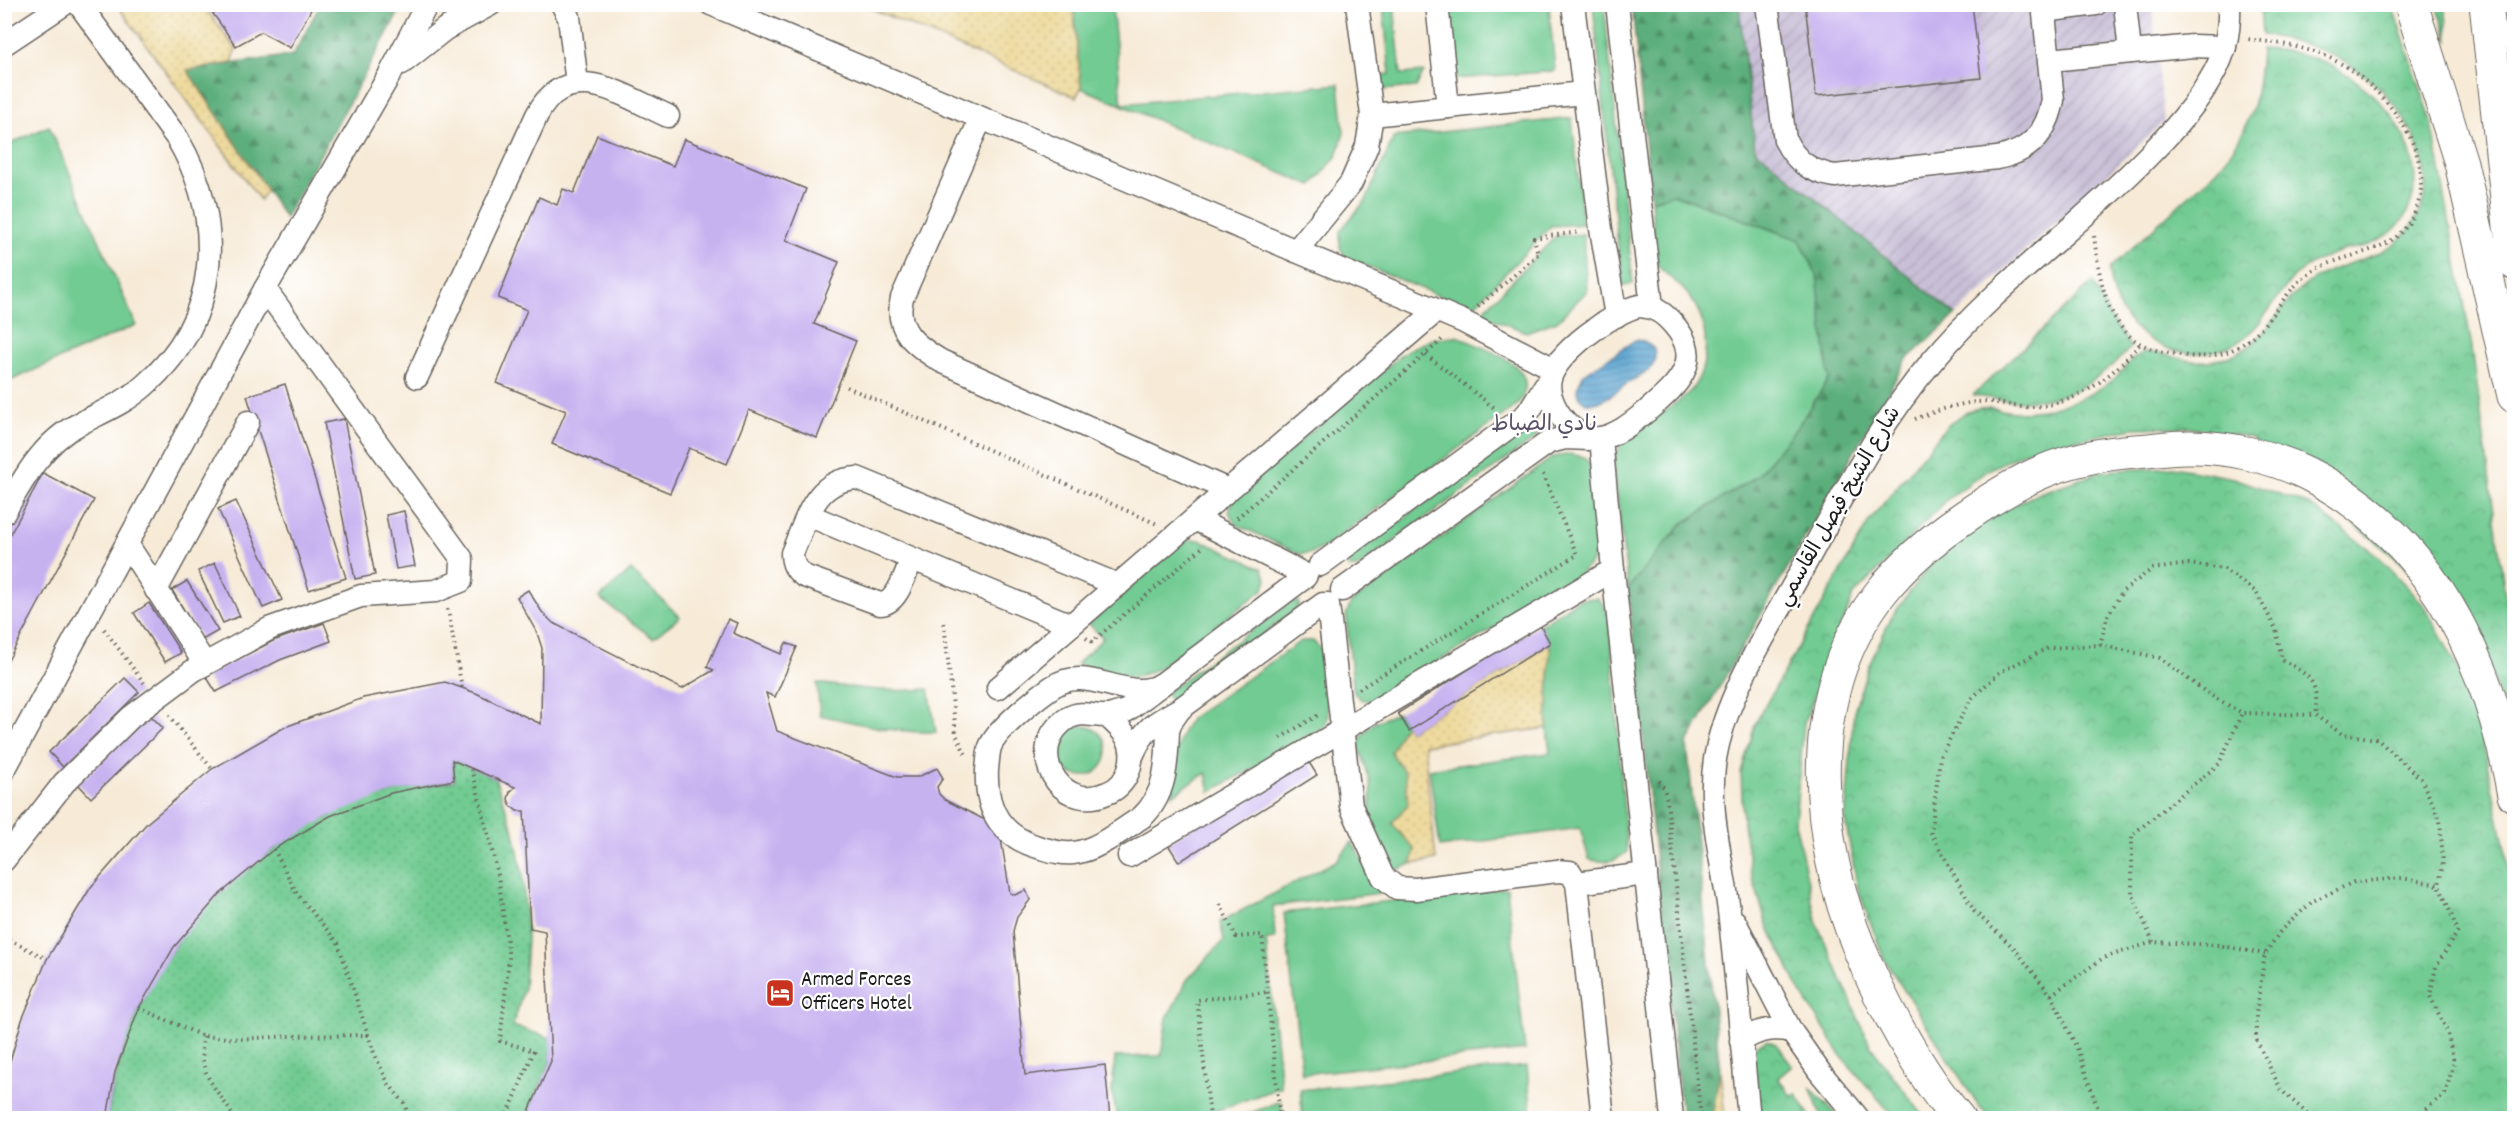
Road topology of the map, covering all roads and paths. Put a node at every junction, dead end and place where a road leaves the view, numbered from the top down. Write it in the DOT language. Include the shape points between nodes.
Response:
graph roads {
  1 [pos="64,4"];
  2 [pos="79,4"];
  3 [pos="427,4"];
  4 [pos="491,4"];
  5 [pos="711,4"];
  6 [pos="1356,4"];
  7 [pos="1437,4"];
  8 [pos="1574,4"];
  9 [pos="1617,4"];
  10 [pos="1767,4"];
  11 [pos="2096,4"];
  12 [pos="2125,4"];
  13 [pos="2229,4"];
  14 [pos="2410,4"];
  15 [pos="2486,4"];
  16 [pos="2044,8"];
  17 [pos="568,9"];
  18 [pos="2226,42"];
  19 [pos="4,44"];
  20 [pos="2130,52"];
  21 [pos="2050,60"];
  22 [pos="390,74"];
  23 [pos="577,84"];
  24 [pos="1583,93"];
  25 [pos="1448,107"];
  26 [pos="668,116"];
  27 [pos="1372,116"];
  28 [pos="981,118"];
  29 [pos="2091,211"];
  30 [pos="1296,250"];
  31 [pos="2514,262"];
  32 [pos="265,289"];
  33 [pos="1652,307"];
  34 [pos="1435,312"];
  35 [pos="1616,316"];
  36 [pos="2140,344"];
  37 [pos="1552,374"];
  38 [pos="417,377"];
  39 [pos="847,387"];
  40 [pos="2514,396"];
  41 [pos="248,422"];
  42 [pos="1876,437"];
  43 [pos="1595,438"];
  44 [pos="1228,490"];
  45 [pos="4,513"];
  46 [pos="808,516"];
  47 [pos="1186,526"];
  48 [pos="127,544"];
  49 [pos="912,559"];
  50 [pos="1613,570"];
  51 [pos="1310,572"];
  52 [pos="1118,585"];
  53 [pos="445,588"];
  54 [pos="156,590"];
  55 [pos="1331,599"];
  56 [pos="944,623"];
  57 [pos="1071,625"];
  58 [pos="2100,645"];
  59 [pos="205,664"];
  60 [pos="1162,684"];
  61 [pos="462,688"];
  62 [pos="998,688"];
  63 [pos="1180,709"];
  64 [pos="2242,713"];
  65 [pos="2315,714"];
  66 [pos="1107,716"];
  67 [pos="1343,729"];
  68 [pos="1132,756"];
  69 [pos="472,769"];
  70 [pos="4,770"];
  71 [pos="987,775"];
  72 [pos="1652,776"];
  73 [pos="2514,795"];
  74 [pos="274,849"];
  75 [pos="1129,856"];
  76 [pos="4,860"];
  77 [pos="1646,874"];
  78 [pos="1577,883"];
  79 [pos="2439,885"];
  80 [pos="1220,904"];
  81 [pos="1728,909"];
  82 [pos="4,937"];
  83 [pos="2153,942"];
  84 [pos="2265,954"];
  85 [pos="47,959"];
  86 [pos="1268,992"];
  87 [pos="2051,995"];
  88 [pos="139,1008"];
  89 [pos="1791,1031"];
  90 [pos="369,1035"];
  91 [pos="203,1036"];
  92 [pos="1741,1041"];
  93 [pos="234,1119"];
  94 [pos="409,1119"];
  95 [pos="506,1119"];
  96 [pos="1209,1119"];
  97 [pos="1280,1119"];
  98 [pos="1603,1119"];
  99 [pos="1672,1119"];
  100 [pos="1701,1119"];
  101 [pos="1749,1119"];
  102 [pos="1858,1119"];
  103 [pos="1958,1119"];
  104 [pos="2101,1119"];
  105 [pos="2312,1119"];
  106 [pos="2415,1119"];
  1 -- 19 [label="street"];
  2 -- 45 [label="street" via="189,158 205,200 208,267 188,332 162,369 129,399 60,436 31,466"];
  3 -- 22 [label="street"];
  4 -- 22 [label="street" via="425,42"];
  5 -- 28 [label="street"];
  6 -- 27 [label="street"];
  7 -- 25 [label="street"];
  8 -- 24 [label="street"];
  9 -- 33 [label="street"];
  10 -- 21 [label="street" via="1785,140 1800,161 1822,174 1835,176 2012,156 2036,140 2050,115"];
  11 -- 16 [label="street"];
  12 -- 20 [label="street"];
  13 -- 18 [label="street, شارع الشيخ فيصل القاسمي"];
  14 -- 40 [label="highway" via="2462,163"];
  15 -- 31 [label="highway"];
  16 -- 21 [label="street"];
  17 -- 23 [label="street"];
  18 -- 20 [label="street"];
  18 -- 29 [label="street, شارع الشيخ فيصل القاسمي" via="2216,70 2182,122"];
  18 -- 36 [label="path" via="2285,44 2306,49 2338,62 2366,81 2390,105 2408,132 2418,159 2419,195 2411,219 2397,236 2374,250 2332,261 2305,277 2263,328 2239,347 2216,355 2191,357"];
  20 -- 21 [label="street"];
  22 -- 32 [label="street"];
  23 -- 26 [label="street" via="606,88"];
  23 -- 38 [label="street" via="557,91 542,106"];
  24 -- 25 [label="street"];
  24 -- 35 [label="street"];
  25 -- 27 [label="street"];
  27 -- 30 [label="street" via="1367,146 1351,183"];
  28 -- 30 [label="street"];
  28 -- 44 [label="street" via="902,298 900,318 908,337 941,361"];
  29 -- 36 [label="path" via="2098,264 2109,303 2124,330"];
  29 -- 42 [label="street, شارع الشيخ فيصل القاسمي" via="1956,334 1919,376"];
  30 -- 34 [label="street"];
  32 -- 48 [label="street"];
  32 -- 53 [label="street" via="462,559 461,581"];
  33 -- 35 [label="street" via="1631,308"];
  33 -- 43 [label="street" via="1678,330 1686,348 1688,361 1682,378 1636,420 1616,433"];
  34 -- 37 [label="street" via="1462,321"];
  34 -- 44 [label="street"];
  35 -- 37 [label="street" via="1561,358"];
  36 -- 42 [label="path" via="2109,376 2066,400 2032,407 1969,404 1918,418"];
  37 -- 43 [label="street" via="1551,396 1561,415 1573,430"];
  37 -- 51 [label="street" via="1527,414"];
  39 -- 47 [label="path"];
  41 -- 54 [label="street"];
  42 -- 81 [label="street, شارع الشيخ فيصل القاسمي" via="1764,638 1724,721 1712,782"];
  43 -- 50 [label="street"];
  43 -- 55 [label="street" via="1549,442"];
  44 -- 47 [label="street"];
  46 -- 49 [label="street"];
  46 -- 49 [label="street" via="792,553 794,566 804,576 886,604"];
  46 -- 52 [label="street" via="828,486 847,479 867,481"];
  47 -- 51 [label="street"];
  47 -- 52 [label="street"];
  48 -- 54 [label="street"];
  48 -- 70 [label="street"];
  49 -- 57 [label="street"];
  50 -- 67 [label="street"];
  50 -- 77 [label="street"];
  51 -- 55 [label="street" via="1303,588 1308,598"];
  51 -- 55 [label="street" via="1335,570 1342,579"];
  51 -- 60 [label="street"];
  52 -- 57 [label="street"];
  53 -- 59 [label="street" via="361,596 271,628"];
  53 -- 61 [label="path"];
  54 -- 59 [label="street"];
  55 -- 63 [label="street"];
  55 -- 67 [label="street"];
  56 -- 71 [label="path" via="956,735 967,757"];
  57 -- 62 [label="street"];
  58 -- 64 [label="path" via="2160,658"];
  58 -- 65 [label="path" via="2107,616 2122,592 2152,569 2189,564 2224,569 2256,592 2276,629 2282,660 2301,669 2314,682"];
  58 -- 87 [label="path" via="2048,648 2000,672 1971,699 1940,757 1931,833 1974,911 2014,948"];
  59 -- 76 [label="street" via="131,717 64,783"];
  60 -- 66 [label="street" via="1126,711"];
  60 -- 71 [label="street" via="1139,691 1082,677 1060,682 995,737"];
  63 -- 68 [label="street" via="1140,737"];
  63 -- 71 [label="street" via="1168,731 1163,782 1155,802 1142,817 1085,850 1061,853 1013,836 992,809"];
  64 -- 65 [label="path"];
  64 -- 83 [label="path" via="2219,764 2132,835 2132,893"];
  65 -- 79 [label="path" via="2342,734 2376,740 2421,779 2440,820 2443,862"];
  66 -- 68 [label="street" via="1126,732"];
  66 -- 68 [label="street" via="1087,712 1068,718 1054,731 1047,750 1049,770 1060,786 1077,797 1096,798 1115,790 1128,775"];
  67 -- 75 [label="street"];
  67 -- 78 [label="street" via="1351,806 1383,877 1397,888 1416,889 1557,871 1570,872"];
  69 -- 95 [label="path" via="498,875 509,958 500,1041 534,1051"];
  72 -- 100 [label="path" via="1664,788 1667,800"];
  73 -- 103 [label="highway" via="2495,711 2463,633 2420,566 2368,513 2305,473 2232,451 2188,446 2095,454 2008,486 1933,539 1882,591 1852,640 1836,684 1825,736 1823,798 1845,914 1877,992"];
  74 -- 90 [label="path" via="297,894 338,943"];
  77 -- 78 [label="street"];
  77 -- 99 [label="street"];
  78 -- 98 [label="street"];
  79 -- 84 [label="path" via="2402,878 2354,882 2313,901 2281,930"];
  79 -- 106 [label="path" via="2458,931 2436,966 2430,996 2447,1031 2454,1063 2445,1094"];
  80 -- 86 [label="path" via="1236,937 1262,935"];
  81 -- 89 [label="street, شارع الشيخ فيصل القاسمي"];
  81 -- 92 [label="street, شارع الشيخ فيصل القاسمي"];
  82 -- 85 [label="path"];
  83 -- 84 [label="path" via="2218,945"];
  83 -- 87 [label="path" via="2103,958"];
  84 -- 105 [label="path" via="2256,1039 2282,1090"];
  86 -- 96 [label="path" via="1197,1000"];
  86 -- 97 [label="path"];
  87 -- 104 [label="path" via="2077,1048"];
  88 -- 91 [label="path"];
  89 -- 92 [label="street" via="1760,1031"];
  89 -- 102 [label="street, شارع الشيخ فيصل القاسمي"];
  90 -- 91 [label="path" via="240,1039"];
  90 -- 94 [label="path" via="388,1083 404,1103"];
  91 -- 93 [label="path" via="202,1055 209,1080"];
  92 -- 101 [label="street, شارع الشيخ فيصل القاسمي"];
}
